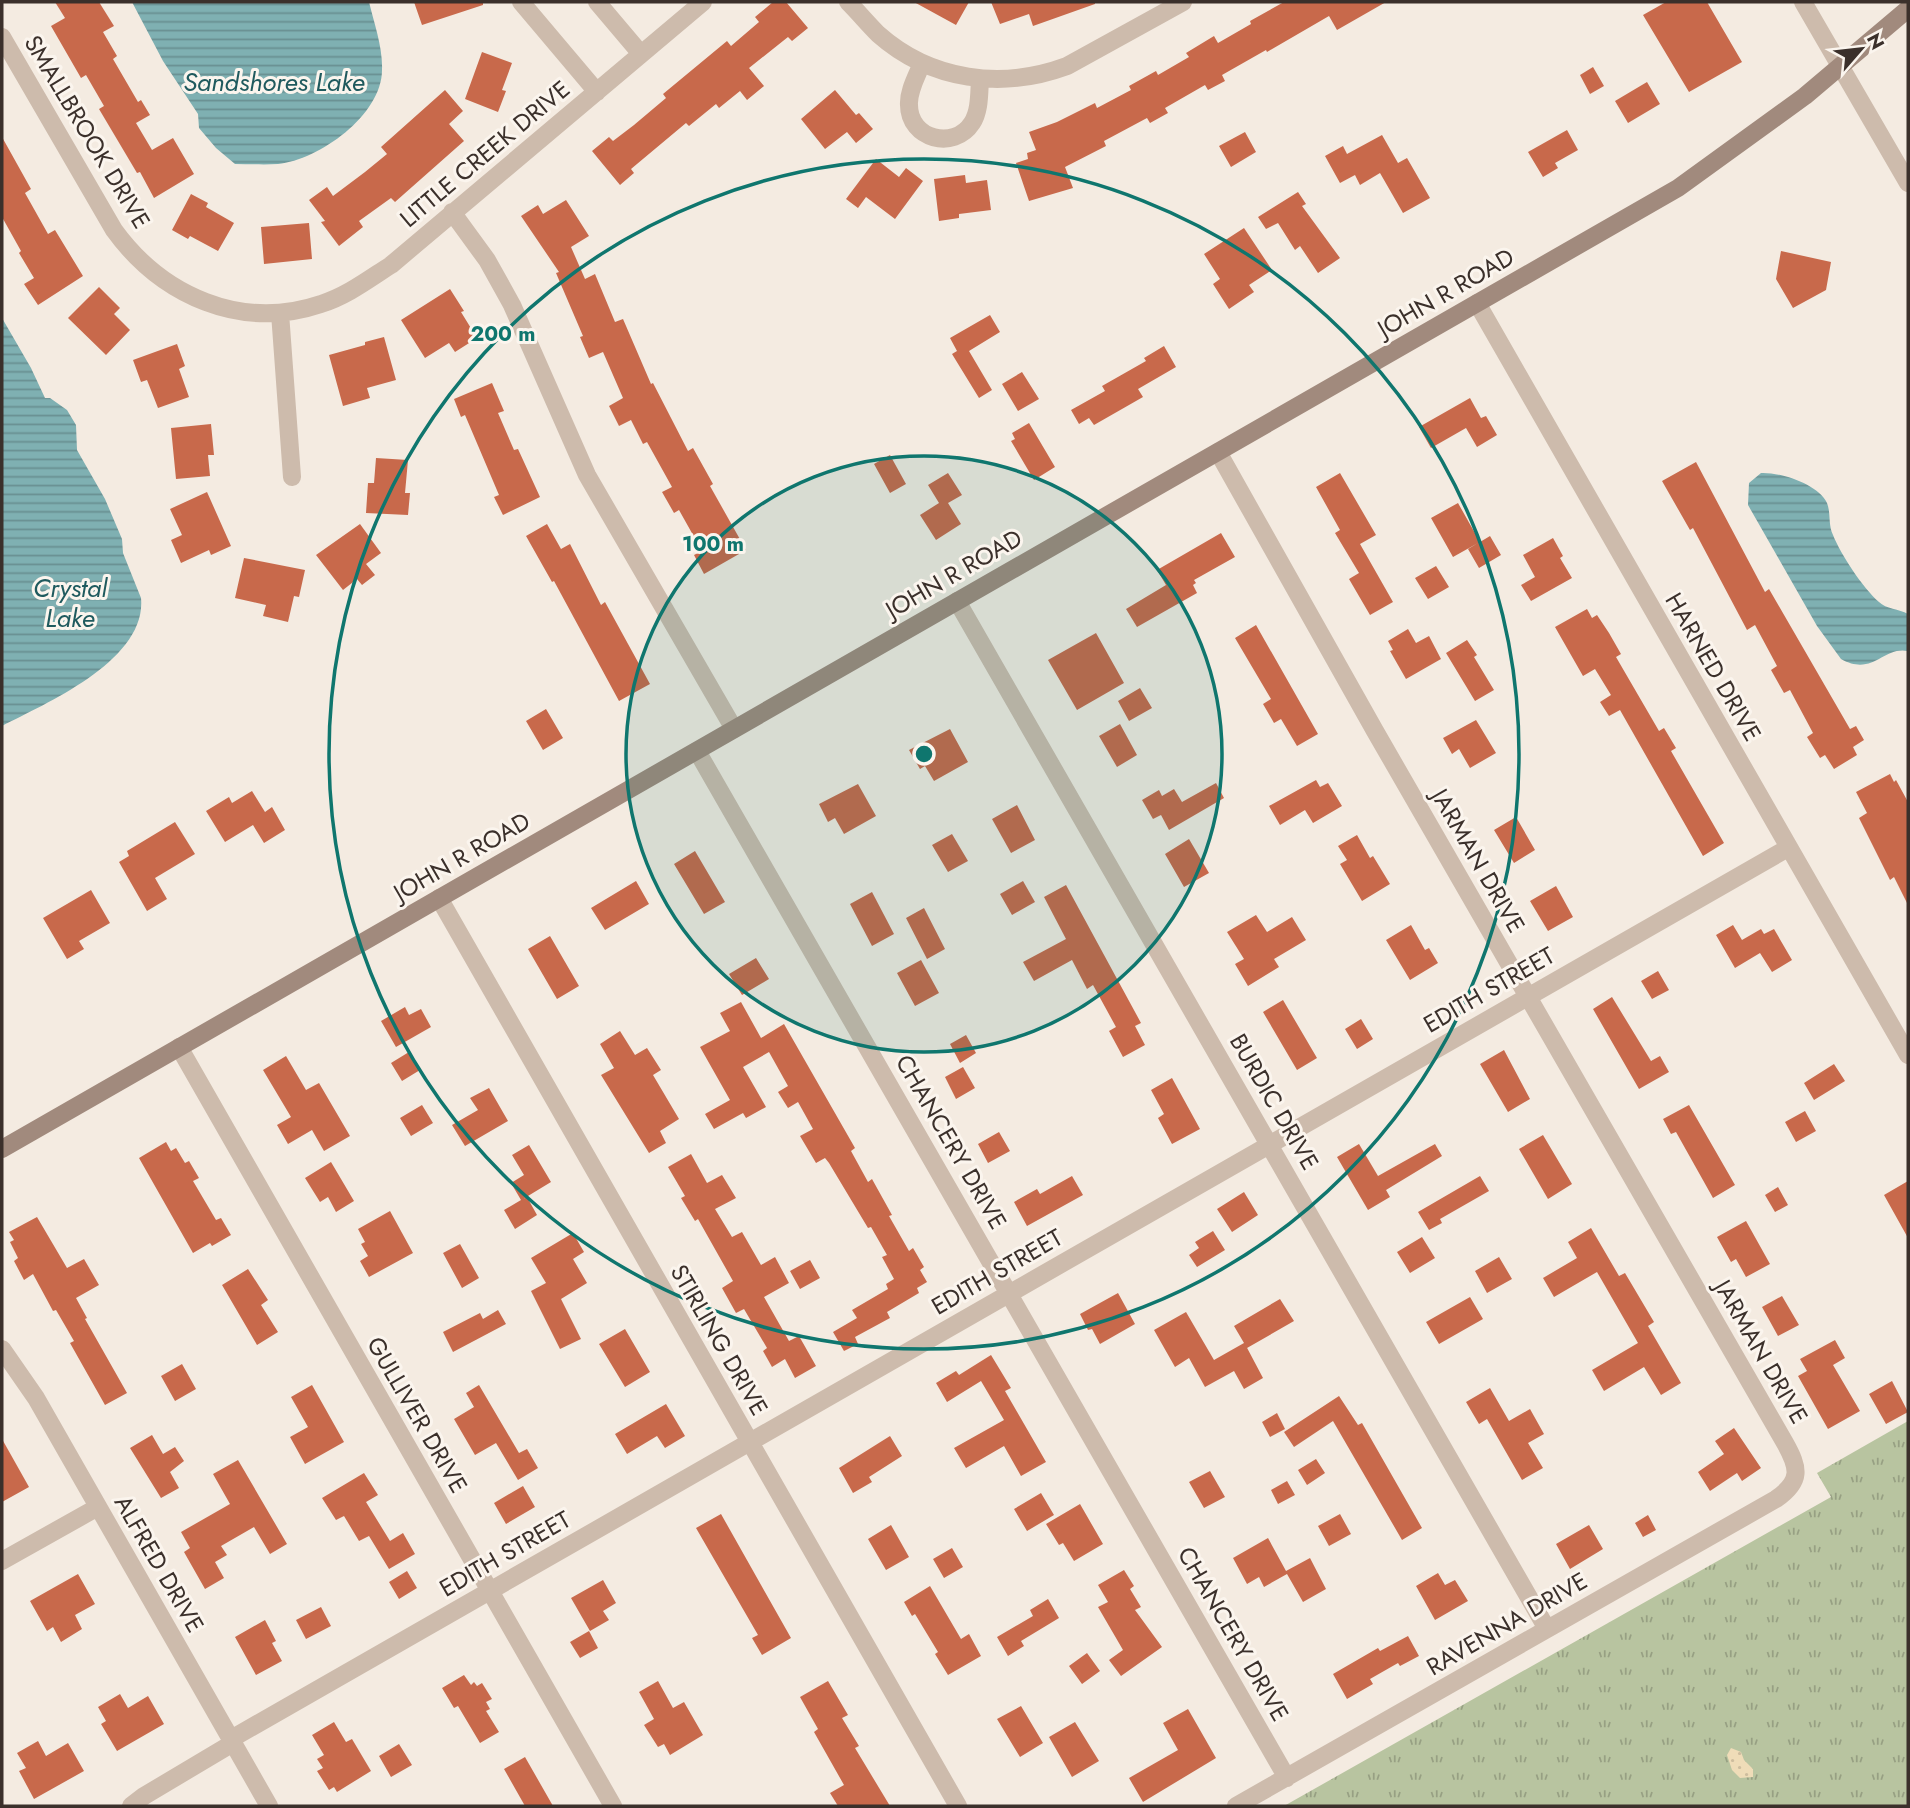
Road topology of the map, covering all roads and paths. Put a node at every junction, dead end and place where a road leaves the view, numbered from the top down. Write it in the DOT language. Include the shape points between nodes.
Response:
graph roads {
  1 [pos="521,2"];
  2 [pos="597,2"];
  3 [pos="703,2"];
  4 [pos="848,2"];
  5 [pos="1183,2"];
  6 [pos="1803,2"];
  7 [pos="1908,9"];
  8 [pos="2,37"];
  9 [pos="641,54"];
  10 [pos="922,63"];
  11 [pos="1840,66"];
  12 [pos="980,79"];
  13 [pos="597,92"];
  14 [pos="1908,183"];
  15 [pos="452,212"];
  16 [pos="1477,303"];
  17 [pos="281,313"];
  18 [pos="1218,452"];
  19 [pos="292,477"];
  20 [pos="957,601"];
  21 [pos="734,729"];
  22 [pos="697,751"];
  23 [pos="1788,848"];
  24 [pos="439,898"];
  25 [pos="1528,996"];
  26 [pos="179,1048"];
  27 [pos="1908,1055"];
  28 [pos="1270,1144"];
  29 [pos="2,1149"];
  30 [pos="1009,1293"];
  31 [pos="2,1349"];
  32 [pos="750,1443"];
  33 [pos="1796,1477"];
  34 [pos="98,1507"];
  35 [pos="2,1561"];
  36 [pos="490,1591"];
  37 [pos="1547,1629"];
  38 [pos="232,1741"];
  39 [pos="1287,1777"];
  40 [pos="131,1806"];
  41 [pos="269,1806"];
  42 [pos="613,1806"];
  43 [pos="958,1806"];
  44 [pos="1236,1806"];
  1 -- 13 [label="street"];
  2 -- 9 [label="street"];
  3 -- 9 [label="street, LITTLE CREEK DRIVE"];
  4 -- 10 [label="street" via="878,34"];
  5 -- 12 [label="street" via="1049,73"];
  6 -- 11 [label="street"];
  7 -- 11 [label="main road, JOHN R ROAD"];
  8 -- 17 [label="street, SMALLBROOK DRIVE" via="126,247 192,298 225,308"];
  9 -- 13 [label="street, LITTLE CREEK DRIVE"];
  10 -- 12 [label="street"];
  10 -- 12 [label="street" via="908,101 909,115 933,138 952,138 972,124"];
  11 -- 14 [label="street"];
  11 -- 16 [label="main road, JOHN R ROAD" via="1765,127 1678,188"];
  13 -- 15 [label="street, LITTLE CREEK DRIVE"];
  15 -- 17 [label="street, LITTLE CREEK DRIVE" via="391,265 344,295"];
  15 -- 21 [label="street" via="512,305 587,475"];
  16 -- 18 [label="main road, JOHN R ROAD"];
  16 -- 23 [label="street, HARNED DRIVE"];
  17 -- 19 [label="street"];
  18 -- 20 [label="main road, JOHN R ROAD"];
  18 -- 25 [label="street, JARMAN DRIVE"];
  20 -- 21 [label="main road, JOHN R ROAD"];
  20 -- 28 [label="street, BURDIC DRIVE"];
  21 -- 22 [label="main road, JOHN R ROAD"];
  22 -- 24 [label="main road, JOHN R ROAD"];
  22 -- 30 [label="street, CHANCERY DRIVE"];
  23 -- 25 [label="street, EDITH STREET"];
  23 -- 27 [label="street, HARNED DRIVE"];
  24 -- 26 [label="main road, JOHN R ROAD"];
  24 -- 32 [label="street, STIRLING DRIVE"];
  25 -- 28 [label="street, EDITH STREET"];
  25 -- 33 [label="street, JARMAN DRIVE" via="1790,1451"];
  26 -- 29 [label="main road, JOHN R ROAD"];
  26 -- 36 [label="street, GULLIVER DRIVE"];
  28 -- 30 [label="street, EDITH STREET"];
  28 -- 37 [label="street, BURDIC DRIVE"];
  30 -- 32 [label="street, EDITH STREET"];
  30 -- 39 [label="street, CHANCERY DRIVE"];
  31 -- 34 [label="street, ALFRED DRIVE" via="28,1384"];
  32 -- 36 [label="street, EDITH STREET"];
  32 -- 43 [label="street, STIRLING DRIVE"];
  33 -- 37 [label="street, RAVENNA DRIVE" via="1790,1490 1776,1499"];
  34 -- 35 [label="street"];
  34 -- 38 [label="street, ALFRED DRIVE"];
  36 -- 38 [label="street, EDITH STREET"];
  36 -- 42 [label="street, GULLIVER DRIVE"];
  37 -- 39 [label="street, RAVENNA DRIVE"];
  38 -- 40 [label="street, EDITH STREET"];
  38 -- 41 [label="street, ALFRED DRIVE"];
  39 -- 44 [label="street, RAVENNA DRIVE"];
}
